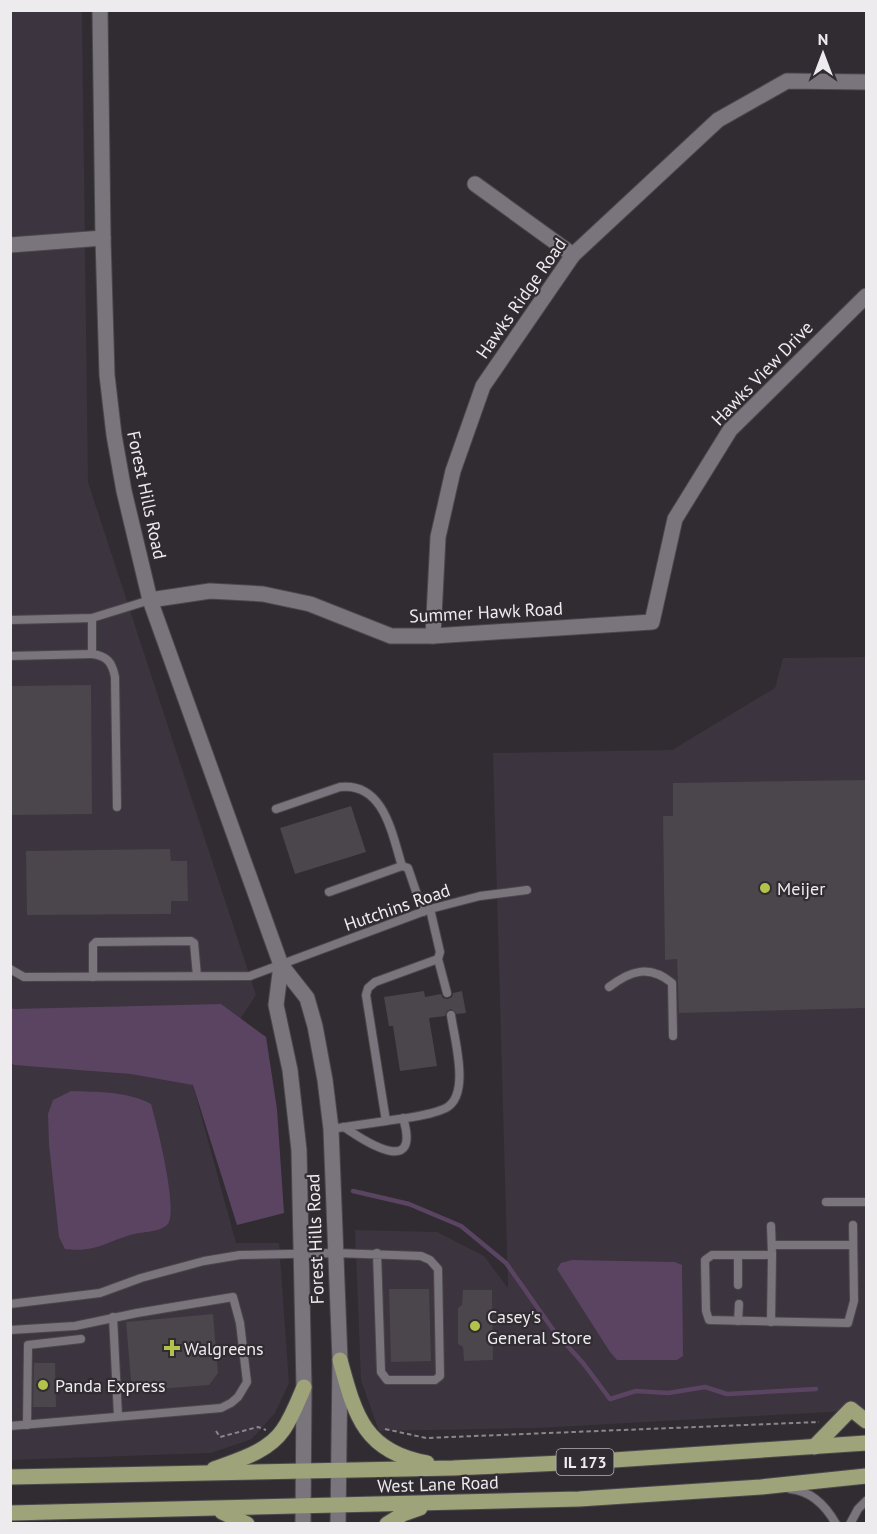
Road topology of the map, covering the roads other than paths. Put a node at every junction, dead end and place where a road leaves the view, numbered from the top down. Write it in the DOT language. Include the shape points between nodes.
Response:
graph roads {
  1 [pos="100,10"];
  2 [pos="867,82"];
  3 [pos="475,184"];
  4 [pos="103,238"];
  5 [pos="10,245"];
  6 [pos="573,255"];
  7 [pos="867,296"];
  8 [pos="150,600"];
  9 [pos="92,618"];
  10 [pos="10,620"];
  11 [pos="652,622"];
  12 [pos="433,636"];
  13 [pos="92,654"];
  14 [pos="10,656"];
  15 [pos="117,807"];
  16 [pos="276,809"];
  17 [pos="402,866"];
  18 [pos="527,890"];
  19 [pos="329,892"];
  20 [pos="427,910"];
  21 [pos="438,959"];
  22 [pos="281,965"];
  23 [pos="10,969"];
  24 [pos="197,976"];
  25 [pos="93,977"];
  26 [pos="609,987"];
  27 [pos="447,993"];
  28 [pos="450,1015"];
  29 [pos="673,1036"];
  30 [pos="403,1118"];
  31 [pos="387,1121"];
  32 [pos="338,1128"];
  33 [pos="826,1202"];
  34 [pos="867,1202"];
  35 [pos="853,1225"];
  36 [pos="771,1226"];
  37 [pos="772,1245"];
  38 [pos="853,1245"];
  39 [pos="301,1253"];
  40 [pos="335,1253"];
  41 [pos="377,1253"];
  42 [pos="738,1256"];
  43 [pos="772,1256"];
  44 [pos="738,1285"];
  45 [pos="10,1304"];
  46 [pos="739,1304"];
  47 [pos="114,1317"];
  48 [pos="738,1321"];
  49 [pos="771,1322"];
  50 [pos="10,1330"];
  51 [pos="81,1339"];
  52 [pos="340,1360"];
  53 [pos="304,1387"];
  54 [pos="118,1416"];
  55 [pos="867,1421"];
  56 [pos="27,1425"];
  57 [pos="10,1426"];
  58 [pos="867,1443"];
  59 [pos="814,1447"];
  60 [pos="453,1468"];
  61 [pos="339,1470"];
  62 [pos="303,1472"];
  63 [pos="203,1474"];
  64 [pos="867,1476"];
  65 [pos="10,1478"];
  66 [pos="761,1487"];
  67 [pos="867,1501"];
  68 [pos="453,1503"];
  69 [pos="339,1506"];
  70 [pos="303,1507"];
  71 [pos="217,1509"];
  72 [pos="10,1512"];
  73 [pos="247,1524"];
  74 [pos="303,1524"];
  75 [pos="338,1524"];
  76 [pos="387,1524"];
  77 [pos="836,1524"];
  78 [pos="850,1524"];
  1 -- 4 [label="street, Forest Hills Road"];
  2 -- 6 [label="street, Hawks Ridge Road" via="787,81 718,120"];
  3 -- 6 [label="street"];
  4 -- 5 [label="street"];
  4 -- 8 [label="street, Forest Hills Road" via="107,375 114,435"];
  6 -- 12 [label="street, Hawks Ridge Road" via="483,386 453,471 438,537"];
  7 -- 11 [label="street, Hawks View Drive" via="730,430 675,519"];
  8 -- 9 [label="lane"];
  8 -- 12 [label="street, Summer Hawk Road" via="210,591 263,594 310,604 391,636"];
  8 -- 22 [label="street, Forest Hills Road"];
  9 -- 10 [label="lane"];
  9 -- 13 [label="lane"];
  11 -- 12 [label="street, Summer Hawk Road"];
  13 -- 14 [label="lane"];
  13 -- 15 [label="lane" via="103,656 114,668"];
  16 -- 17 [label="lane" via="340,787 364,790 375,798 387,820"];
  17 -- 19 [label="lane"];
  17 -- 20 [label="lane" via="408,868"];
  18 -- 20 [label="lane, Hutchins Road" via="480,896"];
  20 -- 21 [label="lane" via="440,952"];
  20 -- 22 [label="lane, Hutchins Road"];
  21 -- 27 [label="lane"];
  21 -- 31 [label="lane" via="368,988"];
  22 -- 24 [label="lane, Hutchins Road" via="250,975"];
  22 -- 32 [label="street, Forest Hills Road" via="307,998"];
  22 -- 39 [label="street, Forest Hills Road" via="276,1005 296,1114"];
  23 -- 25 [label="lane, Hutchins Road" via="24,977"];
  24 -- 25 [label="lane, Hutchins Road"];
  24 -- 25 [label="lane" via="191,941 96,942"];
  26 -- 29 [label="lane" via="629,973 664,976 672,983"];
  28 -- 30 [label="lane" via="459,1092 447,1107"];
  30 -- 31 [label="lane"];
  30 -- 32 [label="lane" via="407,1140 403,1149 394,1153"];
  31 -- 32 [label="lane"];
  32 -- 40 [label="street, Forest Hills Road"];
  33 -- 34 [label="lane"];
  35 -- 38 [label="lane"];
  36 -- 37 [label="lane"];
  37 -- 38 [label="lane"];
  37 -- 43 [label="lane"];
  38 -- 49 [label="lane" via="854,1301 848,1323"];
  39 -- 40 [label="lane"];
  39 -- 45 [label="lane" via="240,1255 204,1261 100,1293"];
  39 -- 53 [label="street, Forest Hills Road"];
  40 -- 41 [label="lane"];
  40 -- 52 [label="street, Forest Hills Road"];
  41 -- 41 [label="lane" via="421,1256 438,1269 440,1376 435,1380 387,1380 381,1372"];
  42 -- 43 [label="lane"];
  42 -- 44 [label="lane"];
  42 -- 48 [label="lane" via="712,1255 705,1260 708,1320"];
  43 -- 49 [label="lane"];
  46 -- 48 [label="lane"];
  47 -- 50 [label="lane" via="75,1326"];
  47 -- 54 [label="lane"];
  47 -- 54 [label="lane" via="233,1297 247,1382 231,1404 221,1408"];
  48 -- 49 [label="lane"];
  51 -- 56 [label="lane" via="28,1345"];
  52 -- 60 [label="main road" via="356,1411 380,1446 418,1462"];
  52 -- 61 [label="street, Forest Hills Road"];
  53 -- 62 [label="street, Forest Hills Road"];
  53 -- 63 [label="main road" via="283,1430 274,1439 245,1457"];
  54 -- 56 [label="lane"];
  55 -- 59 [label="main road" via="851,1409"];
  56 -- 57 [label="lane"];
  58 -- 59 [label="main road, West Lane Road / IL 173"];
  59 -- 60 [label="main road, West Lane Road / IL 173"];
  60 -- 61 [label="main road, West Lane Road / IL 173"];
  61 -- 62 [label="main road, West Lane Road / IL 173"];
  61 -- 69 [label="street, Forest Hills Road"];
  62 -- 63 [label="main road, West Lane Road / IL 173"];
  62 -- 70 [label="street, Forest Hills Road"];
  63 -- 65 [label="main road, West Lane Road / IL 173"];
  64 -- 66 [label="main road, West Lane Road / IL 173"];
  66 -- 68 [label="main road, West Lane Road / IL 173"];
  66 -- 77 [label="lane" via="799,1490 817,1500"];
  67 -- 78 [label="lane"];
  68 -- 69 [label="main road, West Lane Road / IL 173"];
  68 -- 76 [label="main road" via="403,1514"];
  69 -- 70 [label="main road, West Lane Road / IL 173"];
  69 -- 75 [label="street, Forest Hills Road"];
  70 -- 71 [label="main road, West Lane Road / IL 173"];
  70 -- 74 [label="street, Forest Hills Road"];
  71 -- 72 [label="main road, West Lane Road / IL 173"];
  71 -- 73 [label="main road"];
}
